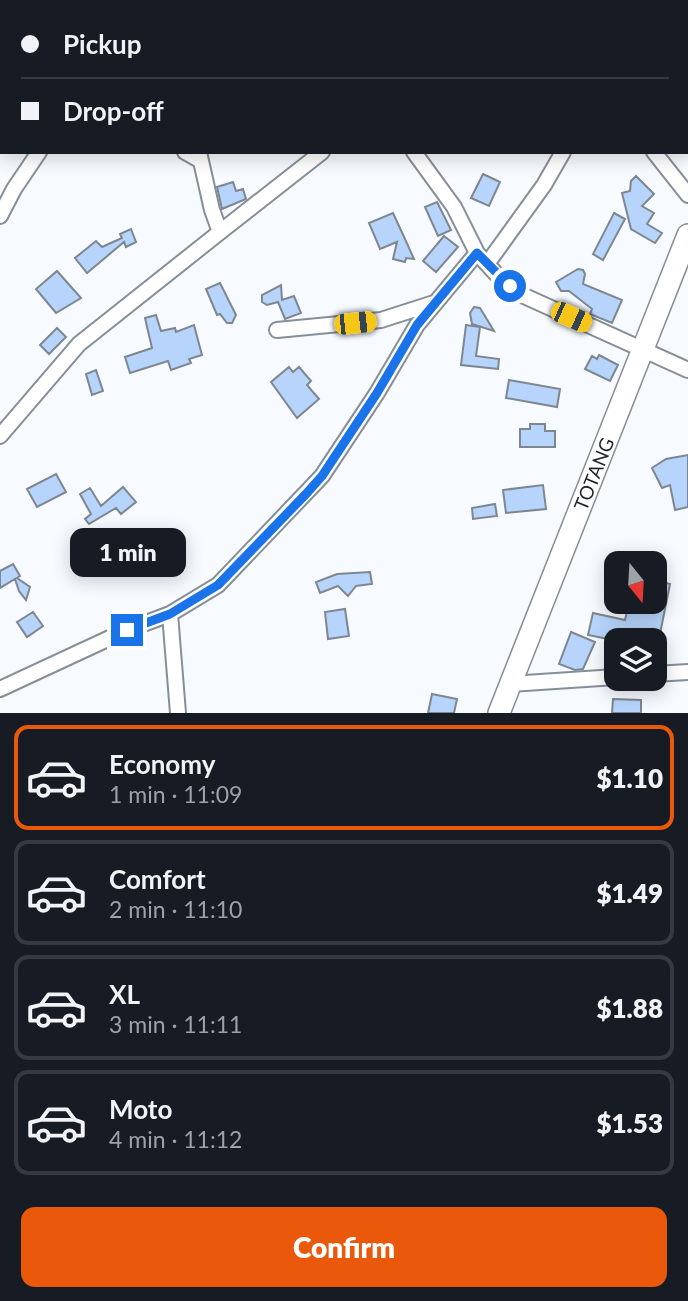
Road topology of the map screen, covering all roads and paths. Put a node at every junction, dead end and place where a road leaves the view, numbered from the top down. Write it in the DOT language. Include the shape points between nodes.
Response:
graph roads {
  1 [pos="37,154"];
  2 [pos="319,154"];
  3 [pos="415,154"];
  4 [pos="562,154"];
  5 [pos="656,154"];
  6 [pos="200,156"];
  7 [pos="688,195"];
  8 [pos="0,216"];
  9 [pos="220,232"];
  10 [pos="688,235"];
  11 [pos="477,253"];
  12 [pos="487,264"];
  13 [pos="436,302"];
  14 [pos="277,330"];
  15 [pos="644,350"];
  16 [pos="688,370"];
  17 [pos="0,436"];
  18 [pos="170,614"];
  19 [pos="688,672"];
  20 [pos="667,673"];
  21 [pos="604,678"];
  22 [pos="510,684"];
  23 [pos="0,689"];
  24 [pos="178,713"];
  25 [pos="499,713"];
  1 -- 8 [label="street"];
  2 -- 9 [label="street"];
  3 -- 11 [label="street" via="454,207"];
  4 -- 12 [label="street"];
  5 -- 7 [label="street"];
  6 -- 9 [label="street"];
  9 -- 17 [label="street" via="79,344"];
  10 -- 15 [label="street, TOTANG"];
  11 -- 12 [label="street"];
  11 -- 13 [label="street"];
  12 -- 15 [label="street" via="522,295"];
  13 -- 14 [label="street" via="381,320"];
  13 -- 18 [label="street" via="322,476 218,585"];
  15 -- 16 [label="street"];
  15 -- 22 [label="street, TOTANG"];
  18 -- 23 [label="street"];
  18 -- 24 [label="street"];
  19 -- 20 [label="street"];
  21 -- 22 [label="street"];
  22 -- 25 [label="street, TOTANG"];
}
